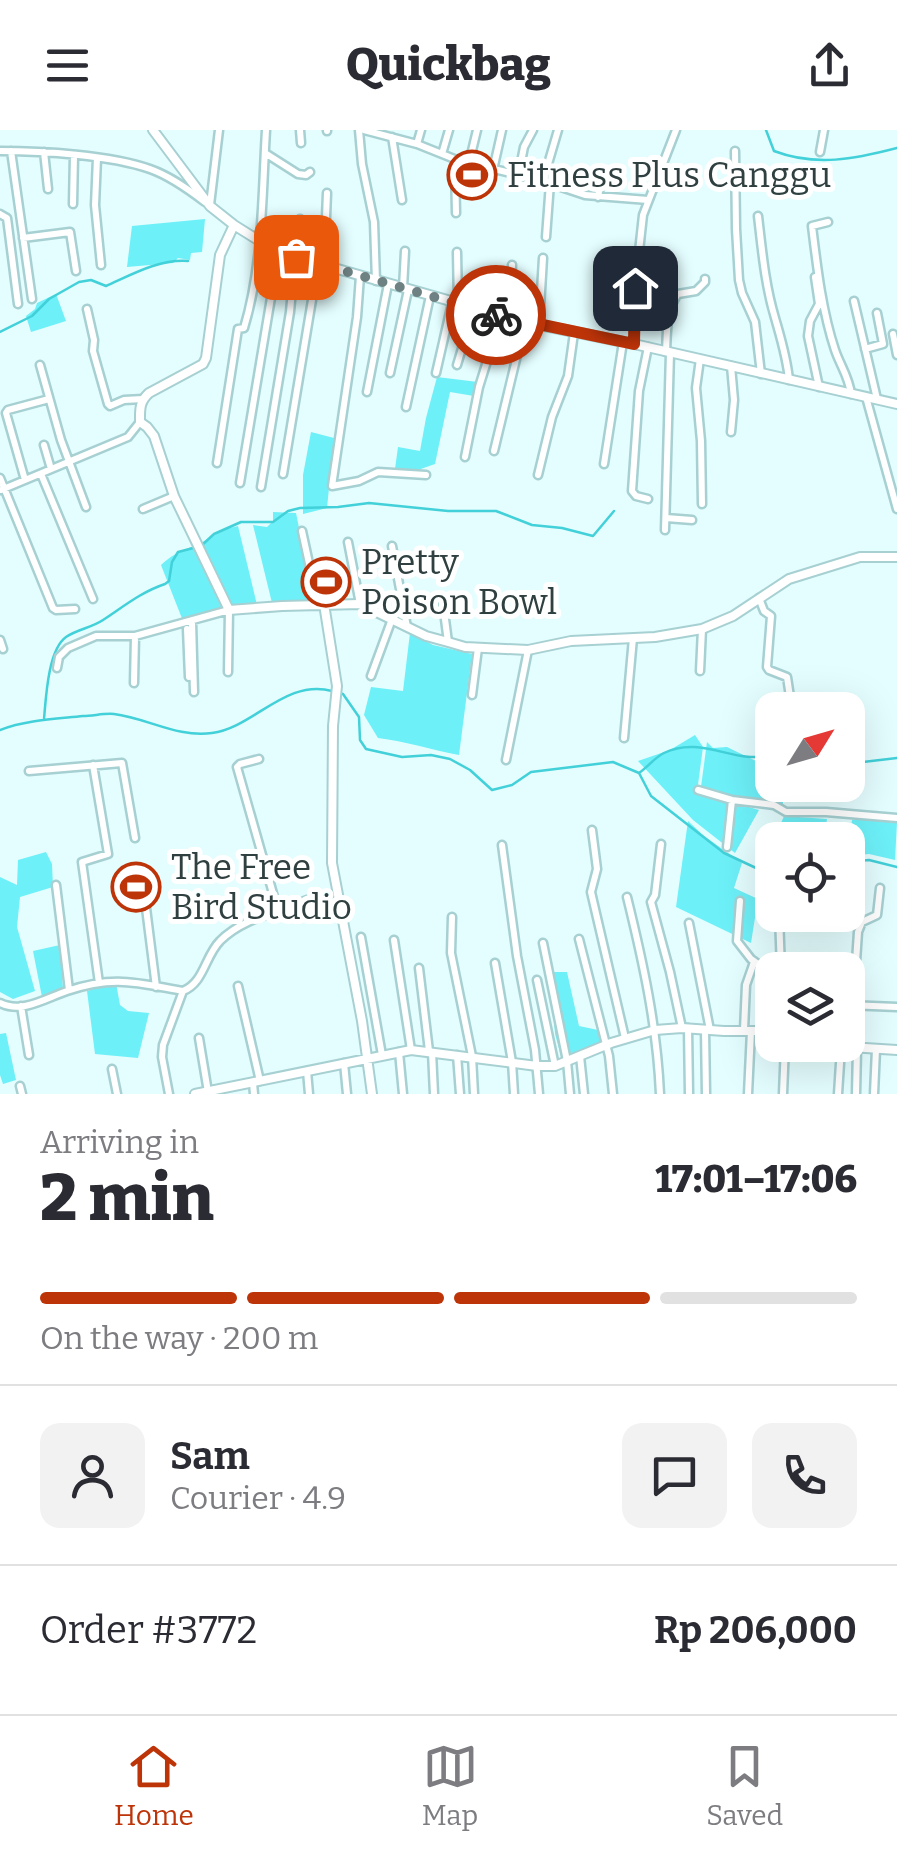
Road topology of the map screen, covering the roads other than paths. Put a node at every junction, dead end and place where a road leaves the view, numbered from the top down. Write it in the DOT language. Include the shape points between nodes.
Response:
graph roads {
  1 [pos="154,130"];
  2 [pos="219,130"];
  3 [pos="266,130"];
  4 [pos="300,130"];
  5 [pos="362,130"];
  6 [pos="421,130"];
  7 [pos="449,130"];
  8 [pos="477,130"];
  9 [pos="502,130"];
  10 [pos="533,130"];
  11 [pos="558,130"];
  12 [pos="676,130"];
  13 [pos="824,130"];
  14 [pos="390,134"];
  15 [pos="301,142"];
  16 [pos="417,144"];
  17 [pos="0,151"];
  18 [pos="11,151"];
  19 [pos="735,151"];
  20 [pos="44,152"];
  21 [pos="820,152"];
  22 [pos="265,153"];
  23 [pos="442,154"];
  24 [pos="74,156"];
  25 [pos="97,158"];
  26 [pos="457,160"];
  27 [pos="468,163"];
  28 [pos="492,170"];
  29 [pos="604,170"];
  30 [pos="310,172"];
  31 [pos="186,173"];
  32 [pos="518,177"];
  33 [pos="176,182"];
  34 [pos="546,182"];
  35 [pos="48,189"];
  36 [pos="327,193"];
  37 [pos="598,197"];
  38 [pos="402,200"];
  39 [pos="648,200"];
  40 [pos="73,204"];
  41 [pos="208,204"];
  42 [pos="0,214"];
  43 [pos="456,214"];
  44 [pos="758,216"];
  45 [pos="807,216"];
  46 [pos="300,219"];
  47 [pos="828,222"];
  48 [pos="234,225"];
  49 [pos="546,237"];
  50 [pos="24,238"];
  51 [pos="258,240"];
  52 [pos="280,250"];
  53 [pos="406,251"];
  54 [pos="457,252"];
  55 [pos="296,257"];
  56 [pos="544,258"];
  57 [pos="101,265"];
  58 [pos="321,265"];
  59 [pos="512,265"];
  60 [pos="76,272"];
  61 [pos="488,274"];
  62 [pos="360,276"];
  63 [pos="705,278"];
  64 [pos="376,280"];
  65 [pos="388,284"];
  66 [pos="406,289"];
  67 [pos="430,296"];
  68 [pos="32,299"];
  69 [pos="854,301"];
  70 [pos="455,303"];
  71 [pos="18,304"];
  72 [pos="474,308"];
  73 [pos="87,309"];
  74 [pos="486,312"];
  75 [pos="877,313"];
  76 [pos="505,317"];
  77 [pos="525,322"];
  78 [pos="539,325"];
  79 [pos="574,333"];
  80 [pos="893,334"];
  81 [pos="623,342"];
  82 [pos="634,344"];
  83 [pos="648,347"];
  84 [pos="865,349"];
  85 [pos="668,352"];
  86 [pos="897,355"];
  87 [pos="700,360"];
  88 [pos="40,365"];
  89 [pos="457,365"];
  90 [pos="732,366"];
  91 [pos="436,372"];
  92 [pos="390,374"];
  93 [pos="761,374"];
  94 [pos="789,380"];
  95 [pos="819,386"];
  96 [pos="367,392"];
  97 [pos="852,394"];
  98 [pos="143,398"];
  99 [pos="872,398"];
  100 [pos="49,399"];
  101 [pos="897,404"];
  102 [pos="406,407"];
  103 [pos="140,422"];
  104 [pos="731,432"];
  105 [pos="44,445"];
  106 [pos="494,451"];
  107 [pos="464,458"];
  108 [pos="70,463"];
  109 [pos="217,464"];
  110 [pos="604,464"];
  111 [pos="51,470"];
  112 [pos="40,474"];
  113 [pos="283,474"];
  114 [pos="426,475"];
  115 [pos="538,475"];
  116 [pos="0,478"];
  117 [pos="26,480"];
  118 [pos="240,482"];
  119 [pos="261,486"];
  120 [pos="2,490"];
  121 [pos="174,496"];
  122 [pos="648,498"];
  123 [pos="702,504"];
  124 [pos="86,507"];
  125 [pos="897,509"];
  126 [pos="143,510"];
  127 [pos="666,518"];
  128 [pos="692,520"];
  129 [pos="666,530"];
  130 [pos="302,531"];
  131 [pos="348,542"];
  132 [pos="392,546"];
  133 [pos="897,557"];
  134 [pos="759,598"];
  135 [pos="93,599"];
  136 [pos="360,604"];
  137 [pos="443,604"];
  138 [pos="321,605"];
  139 [pos="75,609"];
  140 [pos="229,610"];
  141 [pos="392,619"];
  142 [pos="189,622"];
  143 [pos="407,627"];
  144 [pos="702,629"];
  145 [pos="136,636"];
  146 [pos="634,638"];
  147 [pos="0,640"];
  148 [pos="448,642"];
  149 [pos="478,648"];
  150 [pos="4,649"];
  151 [pos="528,650"];
  152 [pos="57,668"];
  153 [pos="700,671"];
  154 [pos="228,672"];
  155 [pos="188,676"];
  156 [pos="370,676"];
  157 [pos="134,683"];
  158 [pos="194,692"];
  159 [pos="789,692"];
  160 [pos="472,695"];
  161 [pos="624,738"];
  162 [pos="260,759"];
  163 [pos="506,760"];
  164 [pos="92,765"];
  165 [pos="30,771"];
  166 [pos="698,790"];
  167 [pos="732,800"];
  168 [pos="897,818"];
  169 [pos="592,830"];
  170 [pos="135,838"];
  171 [pos="661,844"];
  172 [pos="502,845"];
  173 [pos="727,847"];
  174 [pos="56,885"];
  175 [pos="880,888"];
  176 [pos="626,896"];
  177 [pos="740,900"];
  178 [pos="338,904"];
  179 [pos="146,908"];
  180 [pos="278,912"];
  181 [pos="452,917"];
  182 [pos="689,922"];
  183 [pos="360,937"];
  184 [pos="579,939"];
  185 [pos="394,940"];
  186 [pos="543,944"];
  187 [pos="856,952"];
  188 [pos="754,962"];
  189 [pos="495,964"];
  190 [pos="419,968"];
  191 [pos="537,980"];
  192 [pos="99,983"];
  193 [pos="156,986"];
  194 [pos="238,986"];
  195 [pos="69,990"];
  196 [pos="183,991"];
  197 [pos="0,1003"];
  198 [pos="21,1006"];
  199 [pos="865,1006"];
  200 [pos="897,1007"];
  201 [pos="685,1028"];
  202 [pos="656,1030"];
  203 [pos="708,1030"];
  204 [pos="747,1030"];
  205 [pos="755,1030"];
  206 [pos="199,1038"];
  207 [pos="625,1038"];
  208 [pos="606,1044"];
  209 [pos="865,1049"];
  210 [pos="876,1049"];
  211 [pos="410,1050"];
  212 [pos="897,1050"];
  213 [pos="430,1051"];
  214 [pos="399,1052"];
  215 [pos="457,1054"];
  216 [pos="30,1055"];
  217 [pos="382,1055"];
  218 [pos="472,1056"];
  219 [pos="580,1056"];
  220 [pos="368,1058"];
  221 [pos="568,1061"];
  222 [pos="512,1062"];
  223 [pos="784,1062"];
  224 [pos="840,1062"];
  225 [pos="857,1062"];
  226 [pos="344,1063"];
  227 [pos="537,1066"];
  228 [pos="554,1066"];
  229 [pos="112,1068"];
  230 [pos="306,1071"];
  231 [pos="256,1082"];
  232 [pos="208,1092"];
  233 [pos="117,1094"];
  234 [pos="169,1094"];
  235 [pos="195,1094"];
  236 [pos="254,1094"];
  237 [pos="309,1094"];
  238 [pos="346,1094"];
  239 [pos="372,1094"];
  240 [pos="403,1094"];
  241 [pos="434,1094"];
  242 [pos="460,1094"];
  243 [pos="474,1094"];
  244 [pos="514,1094"];
  245 [pos="539,1094"];
  246 [pos="570,1094"];
  247 [pos="584,1094"];
  248 [pos="613,1094"];
  249 [pos="660,1094"];
  250 [pos="689,1094"];
  251 [pos="706,1094"];
  252 [pos="748,1094"];
  253 [pos="783,1094"];
  254 [pos="838,1094"];
  255 [pos="856,1094"];
  256 [pos="874,1094"];
  1 -- 31 [label="street"];
  2 -- 41 [label="street"];
  3 -- 22 [label="street"];
  4 -- 15 [label="street"];
  5 -- 14 [label="street"];
  5 -- 64 [label="street"];
  6 -- 16 [label="street"];
  7 -- 23 [label="street"];
  8 -- 27 [label="street"];
  9 -- 28 [label="street"];
  10 -- 32 [label="street"];
  11 -- 34 [label="street"];
  12 -- 39 [label="street"];
  13 -- 21 [label="street"];
  14 -- 16 [label="street"];
  14 -- 38 [label="street"];
  16 -- 23 [label="street"];
  17 -- 18 [label="street"];
  18 -- 20 [label="street"];
  18 -- 50 [label="street"];
  19 -- 93 [label="street" via="739,280 755,322"];
  20 -- 24 [label="street"];
  20 -- 35 [label="street"];
  22 -- 30 [label="street" via="298,174"];
  22 -- 51 [label="street"];
  23 -- 26 [label="street"];
  24 -- 25 [label="street"];
  24 -- 40 [label="street"];
  25 -- 33 [label="street"];
  25 -- 57 [label="street"];
  26 -- 27 [label="street"];
  26 -- 43 [label="street"];
  27 -- 28 [label="street"];
  28 -- 32 [label="street"];
  29 -- 37 [label="street"];
  31 -- 33 [label="street"];
  31 -- 41 [label="street"];
  32 -- 34 [label="street"];
  33 -- 41 [label="street"];
  34 -- 37 [label="street"];
  34 -- 49 [label="street"];
  36 -- 58 [label="street"];
  37 -- 39 [label="street"];
  39 -- 82 [label="street"];
  41 -- 48 [label="street"];
  42 -- 71 [label="street" via="7,218"];
  44 -- 94 [label="street"];
  45 -- 95 [label="street" via="819,304 808,336"];
  46 -- 55 [label="street"];
  47 -- 97 [label="street" via="812,226 817,270"];
  48 -- 51 [label="street"];
  48 -- 98 [label="street" via="220,255 203,364"];
  50 -- 60 [label="street" via="70,232"];
  50 -- 68 [label="street"];
  51 -- 52 [label="street"];
  51 -- 109 [label="street"];
  52 -- 55 [label="street"];
  52 -- 118 [label="street"];
  53 -- 66 [label="street"];
  54 -- 70 [label="street"];
  55 -- 58 [label="street"];
  55 -- 119 [label="street"];
  56 -- 78 [label="street"];
  58 -- 62 [label="street"];
  58 -- 113 [label="street"];
  59 -- 76 [label="street"];
  61 -- 74 [label="street"];
  62 -- 64 [label="street"];
  62 -- 114 [label="street" via="332,486 378,472"];
  63 -- 85 [label="street" via="696,291 672,302"];
  64 -- 65 [label="street"];
  65 -- 66 [label="street"];
  65 -- 96 [label="street"];
  66 -- 67 [label="street"];
  66 -- 92 [label="street"];
  67 -- 70 [label="street"];
  67 -- 102 [label="street"];
  69 -- 84 [label="street"];
  70 -- 72 [label="street"];
  70 -- 91 [label="street"];
  72 -- 74 [label="street"];
  72 -- 89 [label="street"];
  73 -- 98 [label="street" via="108,404"];
  74 -- 76 [label="street"];
  75 -- 84 [label="street" via="883,344"];
  76 -- 77 [label="street"];
  76 -- 107 [label="street" via="479,386"];
  77 -- 78 [label="street"];
  77 -- 106 [label="street"];
  78 -- 79 [label="street"];
  79 -- 81 [label="street"];
  79 -- 115 [label="street"];
  80 -- 86 [label="street"];
  81 -- 82 [label="street"];
  81 -- 110 [label="street"];
  82 -- 83 [label="street"];
  83 -- 85 [label="street"];
  83 -- 122 [label="street" via="632,492"];
  84 -- 99 [label="street"];
  85 -- 87 [label="street"];
  85 -- 127 [label="street"];
  87 -- 90 [label="street"];
  87 -- 123 [label="street"];
  88 -- 100 [label="street"];
  90 -- 93 [label="street"];
  90 -- 104 [label="street"];
  93 -- 94 [label="street"];
  94 -- 95 [label="street"];
  95 -- 97 [label="street"];
  97 -- 99 [label="street"];
  98 -- 103 [label="street"];
  99 -- 101 [label="street"];
  99 -- 125 [label="street"];
  100 -- 108 [label="street"];
  100 -- 117 [label="street" via="6,413"];
  103 -- 108 [label="street" via="128,437"];
  103 -- 121 [label="street" via="154,436"];
  105 -- 111 [label="street"];
  108 -- 111 [label="street"];
  108 -- 124 [label="street"];
  111 -- 112 [label="street"];
  112 -- 117 [label="street"];
  112 -- 135 [label="street"];
  116 -- 120 [label="street"];
  117 -- 120 [label="street"];
  120 -- 139 [label="street" via="53,608"];
  121 -- 126 [label="street"];
  121 -- 140 [label="street"];
  127 -- 128 [label="street"];
  127 -- 129 [label="street"];
  130 -- 138 [label="street"];
  131 -- 136 [label="street"];
  132 -- 143 [label="street"];
  133 -- 134 [label="street" via="860,556 788,579"];
  134 -- 144 [label="street"];
  134 -- 159 [label="street" via="770,616 767,667 787,677"];
  136 -- 138 [label="street"];
  136 -- 141 [label="street"];
  137 -- 148 [label="street"];
  138 -- 140 [label="street"];
  138 -- 178 [label="street" via="337,686 331,806"];
  140 -- 142 [label="street"];
  140 -- 154 [label="street"];
  141 -- 143 [label="street"];
  141 -- 156 [label="street"];
  142 -- 145 [label="street"];
  142 -- 155 [label="street"];
  142 -- 158 [label="street"];
  143 -- 148 [label="street"];
  144 -- 146 [label="street"];
  144 -- 153 [label="street"];
  145 -- 152 [label="street" via="96,636 76,644 58,657"];
  145 -- 157 [label="street"];
  146 -- 151 [label="street"];
  146 -- 161 [label="street"];
  147 -- 150 [label="street"];
  148 -- 149 [label="street"];
  149 -- 151 [label="street"];
  149 -- 160 [label="street"];
  151 -- 163 [label="street"];
  162 -- 180 [label="street" via="237,768"];
  164 -- 165 [label="street"];
  164 -- 170 [label="street" via="122,763"];
  164 -- 192 [label="street" via="108,854 82,862"];
  166 -- 167 [label="street"];
  167 -- 168 [label="street" via="786,812"];
  167 -- 173 [label="street"];
  169 -- 207 [label="street" via="597,868 590,892"];
  171 -- 201 [label="street" via="651,905"];
  172 -- 227 [label="street"];
  174 -- 195 [label="street"];
  175 -- 187 [label="street" via="877,916 862,922"];
  176 -- 202 [label="street"];
  177 -- 188 [label="street" via="737,941"];
  178 -- 180 [label="street" via="314,899"];
  178 -- 220 [label="street"];
  179 -- 193 [label="street"];
  180 -- 196 [label="street" via="220,940 195,985"];
  181 -- 218 [label="street" via="451,954"];
  182 -- 203 [label="street"];
  183 -- 217 [label="street"];
  184 -- 208 [label="street"];
  185 -- 211 [label="street"];
  186 -- 221 [label="street"];
  188 -- 204 [label="street" via="746,985"];
  189 -- 222 [label="street"];
  190 -- 213 [label="street"];
  191 -- 228 [label="street"];
  192 -- 193 [label="street"];
  192 -- 195 [label="street"];
  193 -- 196 [label="street"];
  194 -- 231 [label="street"];
  195 -- 198 [label="street"];
  196 -- 234 [label="street" via="163,1045"];
  197 -- 198 [label="street"];
  198 -- 216 [label="street"];
  199 -- 200 [label="street"];
  201 -- 202 [label="street"];
  201 -- 203 [label="street"];
  201 -- 250 [label="street"];
  202 -- 207 [label="street"];
  202 -- 249 [label="street"];
  203 -- 204 [label="street"];
  203 -- 251 [label="street"];
  204 -- 205 [label="street"];
  204 -- 252 [label="street"];
  206 -- 232 [label="street"];
  207 -- 208 [label="street"];
  208 -- 219 [label="street"];
  208 -- 248 [label="street"];
  209 -- 210 [label="street"];
  210 -- 212 [label="street"];
  210 -- 256 [label="street"];
  211 -- 213 [label="street"];
  211 -- 214 [label="street"];
  213 -- 215 [label="street"];
  213 -- 241 [label="street"];
  214 -- 217 [label="street"];
  214 -- 240 [label="street"];
  215 -- 218 [label="street"];
  215 -- 242 [label="street"];
  217 -- 220 [label="street"];
  218 -- 222 [label="street"];
  218 -- 243 [label="street"];
  219 -- 221 [label="street"];
  219 -- 247 [label="street"];
  220 -- 226 [label="street"];
  220 -- 239 [label="street"];
  221 -- 228 [label="street"];
  221 -- 246 [label="street"];
  222 -- 227 [label="street"];
  222 -- 244 [label="street"];
  223 -- 253 [label="street"];
  224 -- 254 [label="street"];
  225 -- 255 [label="street"];
  226 -- 230 [label="street"];
  226 -- 238 [label="street"];
  227 -- 228 [label="street"];
  227 -- 245 [label="street"];
  229 -- 233 [label="street"];
  230 -- 231 [label="street"];
  230 -- 237 [label="street"];
  231 -- 232 [label="street"];
  231 -- 236 [label="street"];
  232 -- 235 [label="street"];
}
